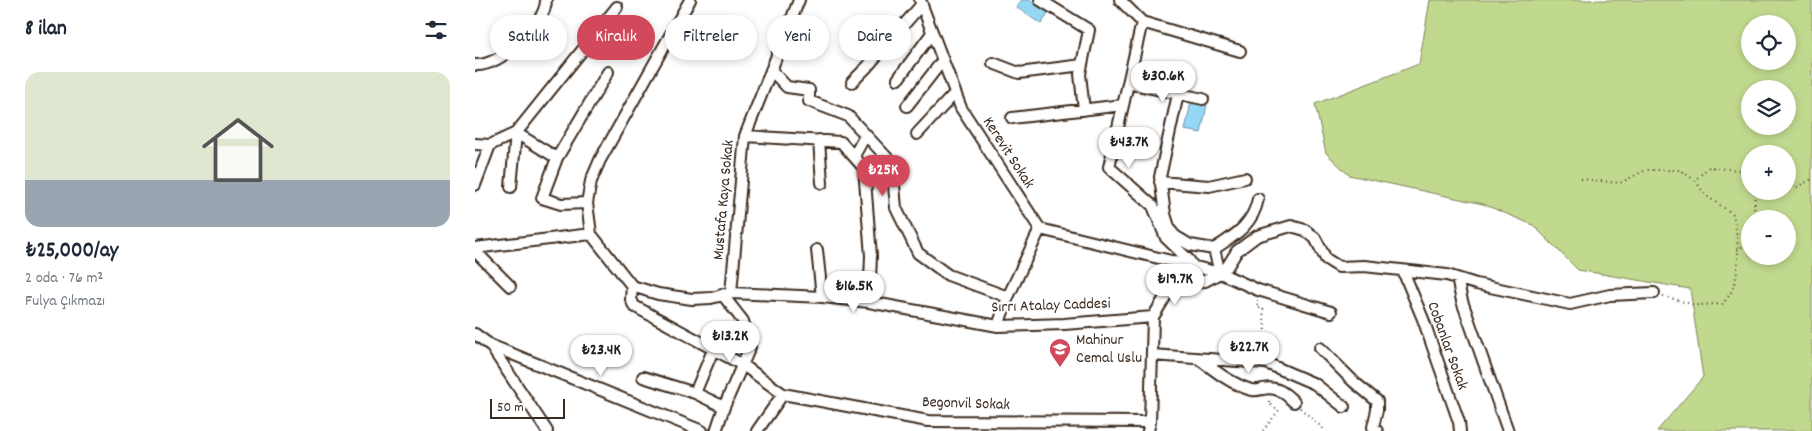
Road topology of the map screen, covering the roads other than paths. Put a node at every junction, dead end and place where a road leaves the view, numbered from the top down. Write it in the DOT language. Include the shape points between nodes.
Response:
graph roads {
  1 [pos="546,0"];
  2 [pos="690,0"];
  3 [pos="799,0"];
  4 [pos="1040,0"];
  5 [pos="1120,0"];
  6 [pos="921,2"];
  7 [pos="617,7"];
  8 [pos="1142,22"];
  9 [pos="933,33"];
  10 [pos="1240,51"];
  11 [pos="943,60"];
  12 [pos="993,63"];
  13 [pos="475,65"];
  14 [pos="1082,65"];
  15 [pos="771,70"];
  16 [pos="609,72"];
  17 [pos="898,79"];
  18 [pos="851,82"];
  19 [pos="1128,83"];
  20 [pos="955,93"];
  21 [pos="1177,94"];
  22 [pos="1203,99"];
  23 [pos="1123,105"];
  24 [pos="907,106"];
  25 [pos="1084,110"];
  26 [pos="1012,118"];
  27 [pos="516,133"];
  28 [pos="917,134"];
  29 [pos="745,136"];
  30 [pos="865,136"];
  31 [pos="819,140"];
  32 [pos="475,144"];
  33 [pos="490,145"];
  34 [pos="854,156"];
  35 [pos="557,158"];
  36 [pos="1245,178"];
  37 [pos="1160,182"];
  38 [pos="822,183"];
  39 [pos="475,185"];
  40 [pos="511,187"];
  41 [pos="1258,200"];
  42 [pos="587,203"];
  43 [pos="1040,228"];
  44 [pos="591,234"];
  45 [pos="1214,249"];
  46 [pos="475,250"];
  47 [pos="817,250"];
  48 [pos="1192,265"];
  49 [pos="1403,271"];
  50 [pos="1220,273"];
  51 [pos="1457,278"];
  52 [pos="1184,283"];
  53 [pos="510,286"];
  54 [pos="632,286"];
  55 [pos="1654,293"];
  56 [pos="727,294"];
  57 [pos="822,297"];
  58 [pos="1008,297"];
  59 [pos="869,302"];
  60 [pos="1331,312"];
  61 [pos="1153,317"];
  62 [pos="998,326"];
  63 [pos="475,334"];
  64 [pos="490,345"];
  65 [pos="1320,348"];
  66 [pos="713,350"];
  67 [pos="1152,355"];
  68 [pos="1198,359"];
  69 [pos="743,365"];
  70 [pos="643,377"];
  71 [pos="695,393"];
  72 [pos="783,394"];
  73 [pos="1294,402"];
  74 [pos="724,407"];
  75 [pos="1344,407"];
  76 [pos="1149,426"];
  77 [pos="547,431"];
  78 [pos="702,431"];
  79 [pos="716,431"];
  80 [pos="757,431"];
  81 [pos="1377,431"];
  82 [pos="1460,431"];
  83 [pos="1508,431"];
  1 -- 13 [label="street" via="538,22 513,50 493,63"];
  2 -- 42 [label="street" via="601,160 591,182"];
  3 -- 15 [label="street, Mustafa Kaya Sokak"];
  4 -- 14 [label="street" via="1089,30"];
  5 -- 8 [label="street"];
  6 -- 9 [label="street, Kerevit Sokak"];
  6 -- 18 [label="street, Kerevit Sokak"];
  7 -- 27 [label="street"];
  8 -- 10 [label="street"];
  8 -- 19 [label="street"];
  9 -- 11 [label="street, Kerevit Sokak"];
  9 -- 17 [label="street"];
  11 -- 20 [label="street, Kerevit Sokak"];
  11 -- 24 [label="street"];
  12 -- 14 [label="street" via="1019,73"];
  14 -- 25 [label="street"];
  15 -- 29 [label="street, Mustafa Kaya Sokak"];
  15 -- 30 [label="street" via="787,87 809,90 809,101 848,116"];
  16 -- 35 [label="street"];
  19 -- 21 [label="street"];
  19 -- 23 [label="street"];
  20 -- 28 [label="street"];
  20 -- 43 [label="street, Kerevit Sokak" via="961,108"];
  21 -- 22 [label="street"];
  21 -- 37 [label="street"];
  23 -- 25 [label="street"];
  23 -- 48 [label="street" via="1109,168 1153,206 1166,238"];
  25 -- 26 [label="street"];
  27 -- 33 [label="street"];
  27 -- 35 [label="street"];
  27 -- 40 [label="street"];
  29 -- 31 [label="street"];
  29 -- 56 [label="street, Mustafa Kaya Sokak"];
  30 -- 34 [label="street"];
  30 -- 58 [label="street" via="892,163 897,208 918,253 948,275"];
  31 -- 34 [label="street" via="841,142"];
  31 -- 38 [label="street"];
  32 -- 33 [label="street"];
  33 -- 39 [label="street"];
  34 -- 59 [label="street" via="864,168 871,256"];
  35 -- 42 [label="street" via="542,198 561,204"];
  36 -- 37 [label="street" via="1209,186"];
  37 -- 45 [label="street" via="1165,214 1175,236 1190,245"];
  41 -- 45 [label="street" via="1248,223"];
  42 -- 44 [label="street"];
  43 -- 48 [label="street"];
  43 -- 58 [label="street"];
  44 -- 46 [label="street"];
  44 -- 54 [label="street"];
  45 -- 50 [label="street"];
  46 -- 53 [label="street"];
  47 -- 57 [label="street"];
  48 -- 50 [label="street"];
  48 -- 52 [label="street"];
  49 -- 50 [label="street" via="1364,266 1339,267 1325,259 1315,238 1305,230 1291,226 1257,236 1237,251"];
  49 -- 51 [label="street"];
  49 -- 82 [label="street, Cobanlar Sokak" via="1423,319"];
  50 -- 52 [label="street" via="1205,281"];
  50 -- 60 [label="street" via="1258,290"];
  51 -- 55 [label="street" via="1570,304 1611,295"];
  51 -- 83 [label="street" via="1461,301"];
  52 -- 61 [label="street" via="1167,294"];
  54 -- 56 [label="street, Sırrı Atalay Caddesi" via="692,299"];
  54 -- 66 [label="street" via="634,306"];
  56 -- 57 [label="street, Sırrı Atalay Caddesi"];
  56 -- 69 [label="street" via="743,321 749,347"];
  57 -- 59 [label="street, Sırrı Atalay Caddesi"];
  58 -- 62 [label="street"];
  59 -- 62 [label="street, Sırrı Atalay Caddesi"];
  61 -- 62 [label="street, Sırrı Atalay Caddesi"];
  61 -- 67 [label="street, Begonvil Sokak"];
  63 -- 64 [label="street"];
  64 -- 77 [label="street"];
  64 -- 78 [label="street"];
  65 -- 81 [label="street" via="1377,401 1373,427"];
  66 -- 69 [label="street"];
  66 -- 71 [label="street"];
  67 -- 68 [label="street"];
  67 -- 76 [label="street, Begonvil Sokak"];
  68 -- 73 [label="street" via="1253,391 1277,388"];
  68 -- 75 [label="street" via="1266,363 1315,384"];
  69 -- 72 [label="street"];
  69 -- 74 [label="street"];
  70 -- 71 [label="street"];
  71 -- 74 [label="street"];
  72 -- 76 [label="street, Begonvil Sokak" via="928,420"];
  72 -- 80 [label="street"];
  74 -- 79 [label="street"];
}
